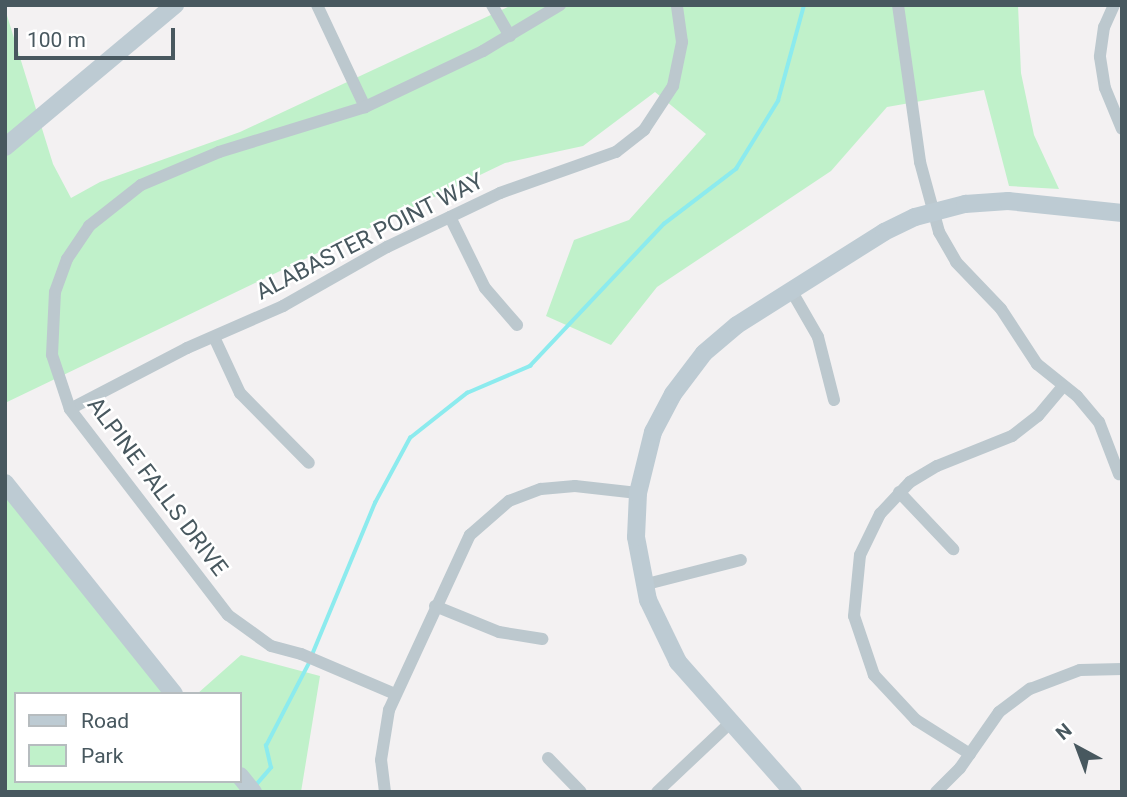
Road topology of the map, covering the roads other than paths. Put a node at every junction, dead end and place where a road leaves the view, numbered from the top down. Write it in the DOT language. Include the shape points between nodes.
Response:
graph roads {
  1 [pos="175,5"];
  2 [pos="317,5"];
  3 [pos="492,5"];
  4 [pos="560,5"];
  5 [pos="677,5"];
  6 [pos="898,5"];
  7 [pos="1115,5"];
  8 [pos="510,36"];
  9 [pos="365,107"];
  10 [pos="1122,129"];
  11 [pos="5,147"];
  12 [pos="932,211"];
  13 [pos="1122,213"];
  14 [pos="450,217"];
  15 [pos="791,290"];
  16 [pos="517,325"];
  17 [pos="214,337"];
  18 [pos="1063,386"];
  19 [pos="834,400"];
  20 [pos="70,409"];
  21 [pos="309,463"];
  22 [pos="1119,474"];
  23 [pos="5,482"];
  24 [pos="899,492"];
  25 [pos="638,493"];
  26 [pos="953,549"];
  27 [pos="741,560"];
  28 [pos="643,585"];
  29 [pos="435,606"];
  30 [pos="542,639"];
  31 [pos="1122,669"];
  32 [pos="172,692"];
  33 [pos="395,694"];
  34 [pos="730,723"];
  35 [pos="970,754"];
  36 [pos="548,758"];
  37 [pos="385,792"];
  38 [pos="581,792"];
  39 [pos="657,792"];
  40 [pos="793,792"];
  41 [pos="936,792"];
  1 -- 11 [label="street"];
  2 -- 9 [label="street"];
  3 -- 8 [label="street"];
  4 -- 8 [label="street, ALPINE FALLS DRIVE"];
  5 -- 14 [label="street, ALABASTER POINT WAY" via="682,42 677,73 666,101 644,130 599,160 522,183"];
  6 -- 12 [label="street" via="920,162"];
  7 -- 10 [label="street" via="1104,27 1100,57 1105,88"];
  8 -- 9 [label="street, ALPINE FALLS DRIVE"];
  9 -- 20 [label="street, ALPINE FALLS DRIVE" via="179,167 105,209 77,242 55,292 52,355"];
  12 -- 13 [label="street" via="1008,201"];
  12 -- 15 [label="street" via="884,232"];
  12 -- 18 [label="street" via="956,262 1001,309 1037,364"];
  14 -- 16 [label="street" via="485,288"];
  14 -- 17 [label="street, ALABASTER POINT WAY" via="283,306"];
  15 -- 19 [label="street" via="818,337"];
  15 -- 25 [label="street" via="723,335 688,372 653,432"];
  17 -- 20 [label="street, ALABASTER POINT WAY"];
  17 -- 21 [label="street" via="240,393"];
  18 -- 22 [label="street" via="1099,422"];
  18 -- 24 [label="street" via="1038,416 1012,436 937,466"];
  20 -- 33 [label="street, ALPINE FALLS DRIVE" via="228,615 255,637"];
  23 -- 32 [label="street"];
  24 -- 26 [label="street"];
  24 -- 35 [label="street" via="872,527 860,555 854,586 857,632 870,668 893,699"];
  25 -- 28 [label="street" via="636,537"];
  25 -- 29 [label="street" via="558,486 509,501 470,535"];
  27 -- 28 [label="street"];
  28 -- 34 [label="street" via="678,662"];
  29 -- 30 [label="street" via="499,632"];
  29 -- 33 [label="street"];
  31 -- 35 [label="street" via="1080,670 1030,689 999,712"];
  33 -- 37 [label="street" via="382,743"];
  34 -- 39 [label="street"];
  34 -- 40 [label="street"];
  35 -- 41 [label="street"];
  36 -- 38 [label="street"];
}
